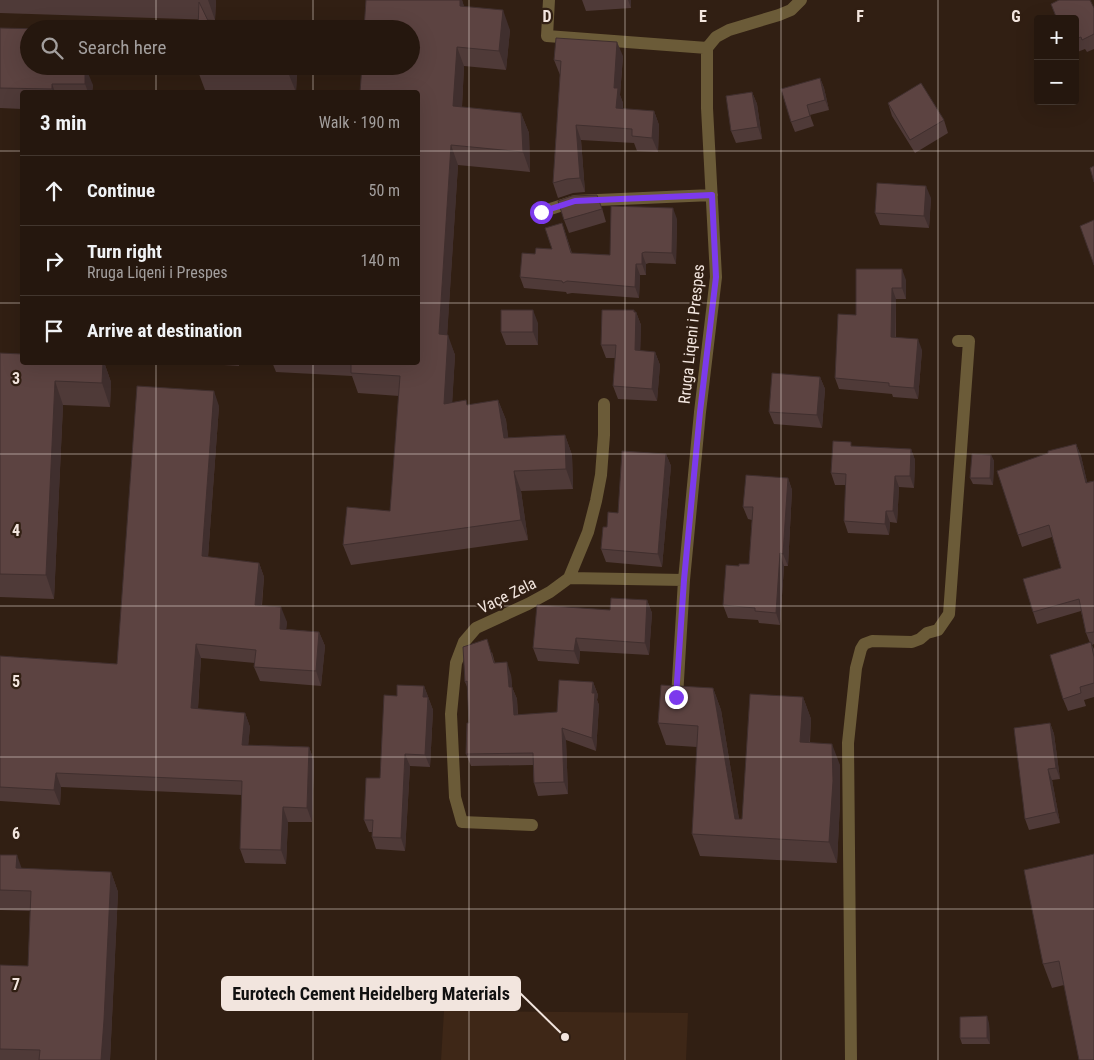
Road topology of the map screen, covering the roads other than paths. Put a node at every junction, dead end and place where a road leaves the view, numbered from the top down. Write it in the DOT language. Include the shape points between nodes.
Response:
graph roads {
  1 [pos="549,0"];
  2 [pos="801,0"];
  3 [pos="707,48"];
  4 [pos="712,195"];
  5 [pos="541,212"];
  6 [pos="958,340"];
  7 [pos="604,404"];
  8 [pos="569,578"];
  9 [pos="684,580"];
  10 [pos="676,697"];
  11 [pos="532,826"];
  12 [pos="851,1060"];
  1 -- 3 [label="street" via="546,36"];
  2 -- 3 [label="street" via="791,10 729,30"];
  3 -- 4 [label="street, Rruga Liqeni i Prespes"];
  4 -- 5 [label="street" via="575,201"];
  4 -- 9 [label="street, Rruga Liqeni i Prespes" via="716,277"];
  6 -- 12 [label="street" via="969,341 949,614 938,630 912,642 872,641 864,644 856,668 848,743"];
  7 -- 8 [label="street" via="601,475 596,501 588,532"];
  8 -- 9 [label="street"];
  8 -- 11 [label="street, Vaçe Zela" via="528,604 476,628 464,642 456,663 451,714 455,797 462,822"];
  9 -- 10 [label="street, Rruga Liqeni i Prespes"];
}
